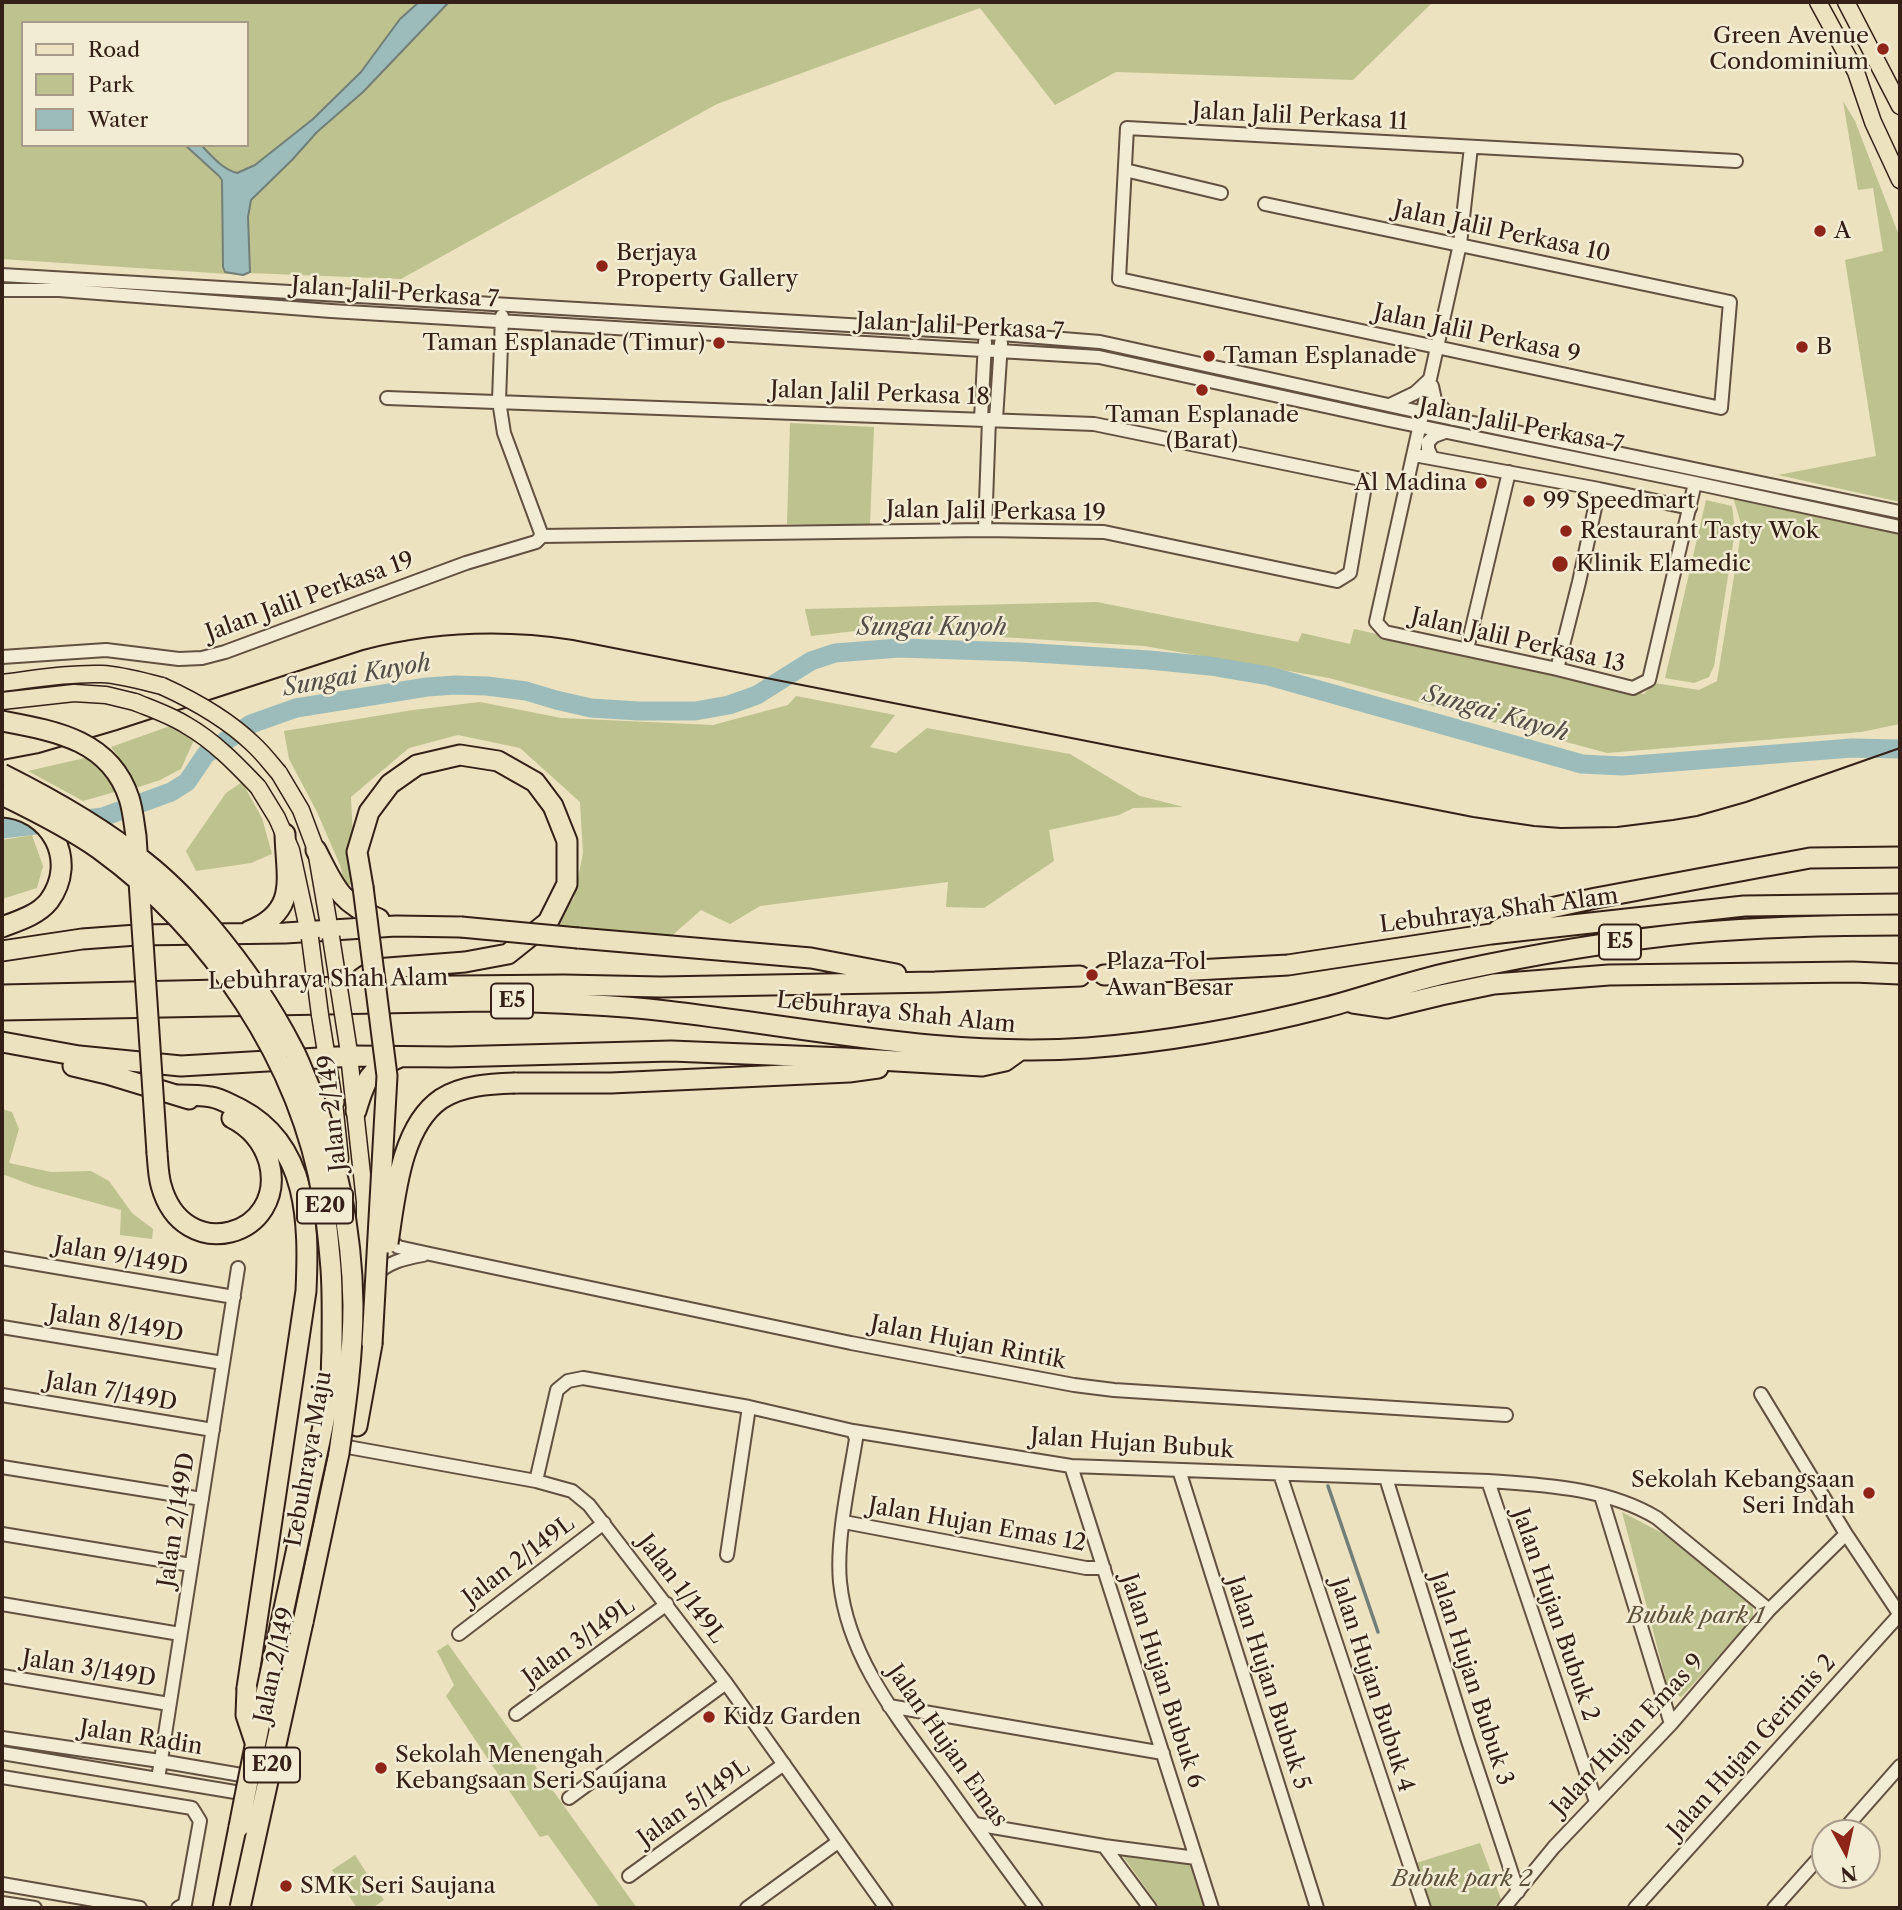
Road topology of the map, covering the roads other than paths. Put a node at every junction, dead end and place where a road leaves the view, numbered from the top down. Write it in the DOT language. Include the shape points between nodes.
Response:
graph roads {
  1 [pos="1818,2"];
  2 [pos="1846,2"];
  3 [pos="1900,107"];
  4 [pos="1873,122"];
  5 [pos="1471,147"];
  6 [pos="1736,161"];
  7 [pos="1125,170"];
  8 [pos="1900,180"];
  9 [pos="1222,194"];
  10 [pos="1265,204"];
  11 [pos="1460,244"];
  12 [pos="2,275"];
  13 [pos="2,290"];
  14 [pos="1730,302"];
  15 [pos="503,306"];
  16 [pos="502,322"];
  17 [pos="985,333"];
  18 [pos="1001,334"];
  19 [pos="1437,347"];
  20 [pos="984,350"];
  21 [pos="1001,351"];
  22 [pos="1430,379"];
  23 [pos="387,398"];
  24 [pos="499,401"];
  25 [pos="1390,406"];
  26 [pos="1423,413"];
  27 [pos="988,419"];
  28 [pos="1453,419"];
  29 [pos="1389,420"];
  30 [pos="1420,427"];
  31 [pos="1445,432"];
  32 [pos="1415,451"];
  33 [pos="1432,458"];
  34 [pos="1509,472"];
  35 [pos="1366,480"];
  36 [pos="1695,483"];
  37 [pos="1599,489"];
  38 [pos="1690,508"];
  39 [pos="1900,512"];
  40 [pos="1900,527"];
  41 [pos="985,530"];
  42 [pos="541,534"];
  43 [pos="1467,649"];
  44 [pos="2,657"];
  45 [pos="1556,669"];
  46 [pos="2,683"];
  47 [pos="2,701"];
  48 [pos="2,721"];
  49 [pos="2,774"];
  50 [pos="2,794"];
  51 [pos="2,807"];
  52 [pos="285,834"];
  53 [pos="316,850"];
  54 [pos="1900,858"];
  55 [pos="1900,904"];
  56 [pos="1900,925"];
  57 [pos="396,926"];
  58 [pos="2,927"];
  59 [pos="330,933"];
  60 [pos="241,934"];
  61 [pos="310,934"];
  62 [pos="1491,934"];
  63 [pos="2,951"];
  64 [pos="1900,974"];
  65 [pos="1104,975"];
  66 [pos="1080,976"];
  67 [pos="935,982"];
  68 [pos="350,987"];
  69 [pos="2,995"];
  70 [pos="1345,1002"];
  71 [pos="2,1010"];
  72 [pos="2,1042"];
  73 [pos="1020,1050"];
  74 [pos="349,1051"];
  75 [pos="2,1052"];
  76 [pos="325,1053"];
  77 [pos="402,1056"];
  78 [pos="254,1061"];
  79 [pos="895,1061"];
  80 [pos="178,1095"];
  81 [pos="334,1102"];
  82 [pos="356,1111"];
  83 [pos="365,1202"];
  84 [pos="430,1254"];
  85 [pos="2,1258"];
  86 [pos="238,1268"];
  87 [pos="366,1284"];
  88 [pos="233,1297"];
  89 [pos="2,1327"];
  90 [pos="372,1344"];
  91 [pos="223,1363"];
  92 [pos="1761,1394"];
  93 [pos="2,1395"];
  94 [pos="749,1407"];
  95 [pos="1506,1415"];
  96 [pos="213,1430"];
  97 [pos="853,1432"];
  98 [pos="341,1449"];
  99 [pos="1070,1466"];
  100 [pos="2,1467"];
  101 [pos="1178,1470"];
  102 [pos="1280,1474"];
  103 [pos="1386,1478"];
  104 [pos="536,1481"];
  105 [pos="1488,1481"];
  106 [pos="1601,1496"];
  107 [pos="202,1499"];
  108 [pos="844,1522"];
  109 [pos="604,1523"];
  110 [pos="2,1534"];
  111 [pos="1846,1534"];
  112 [pos="727,1555"];
  113 [pos="191,1565"];
  114 [pos="1104,1568"];
  115 [pos="2,1604"];
  116 [pos="667,1604"];
  117 [pos="1769,1610"];
  118 [pos="1900,1614"];
  119 [pos="180,1634"];
  120 [pos="458,1634"];
  121 [pos="2,1676"];
  122 [pos="726,1684"];
  123 [pos="169,1704"];
  124 [pos="889,1706"];
  125 [pos="516,1714"];
  126 [pos="1671,1724"];
  127 [pos="2,1738"];
  128 [pos="255,1743"];
  129 [pos="2,1753"];
  130 [pos="1163,1753"];
  131 [pos="160,1761"];
  132 [pos="784,1764"];
  133 [pos="1900,1766"];
  134 [pos="243,1775"];
  135 [pos="2,1777"];
  136 [pos="158,1779"];
  137 [pos="274,1782"];
  138 [pos="238,1792"];
  139 [pos="270,1798"];
  140 [pos="569,1798"];
  141 [pos="1596,1802"];
  142 [pos="1853,1819"];
  143 [pos="975,1824"];
  144 [pos="838,1842"];
  145 [pos="1104,1846"];
  146 [pos="1196,1858"];
  147 [pos="1811,1867"];
  148 [pos="629,1876"];
  149 [pos="2,1884"];
  150 [pos="1518,1892"];
  151 [pos="2,1903"];
  152 [pos="35,1908"];
  153 [pos="140,1908"];
  154 [pos="178,1908"];
  155 [pos="214,1908"];
  156 [pos="223,1908"];
  157 [pos="243,1908"];
  158 [pos="747,1908"];
  159 [pos="886,1908"];
  160 [pos="1035,1908"];
  161 [pos="1150,1908"];
  162 [pos="1212,1908"];
  163 [pos="1317,1908"];
  164 [pos="1424,1908"];
  165 [pos="1504,1908"];
  166 [pos="1635,1908"];
  167 [pos="1774,1908"];
  1 -- 4 [label="main road" via="1856,72"];
  2 -- 3 [label="main road"];
  3 -- 4 [label="main road" via="1884,92 1877,92 1872,103"];
  4 -- 8 [label="main road"];
  5 -- 6 [label="street, Jalan Jalil Perkasa 11"];
  5 -- 7 [label="street, Jalan Jalil Perkasa 11" via="1127,128"];
  5 -- 11 [label="street, Jalan Jalil Perkasa 13"];
  7 -- 9 [label="street"];
  7 -- 19 [label="street, Jalan Jalil Perkasa 9" via="1119,279"];
  10 -- 11 [label="street, Jalan Jalil Perkasa 10"];
  11 -- 14 [label="street, Jalan Jalil Perkasa 10"];
  11 -- 19 [label="street, Jalan Jalil Perkasa 13"];
  12 -- 15 [label="street, Jalan Jalil Perkasa 7"];
  13 -- 16 [label="street, Jalan Jalil Perkasa 7" via="101,292"];
  14 -- 19 [label="street, Jalan Jalil Perkasa 9" via="1721,408"];
  15 -- 16 [label="street"];
  15 -- 17 [label="street, Jalan Jalil Perkasa 7"];
  16 -- 20 [label="street, Jalan Jalil Perkasa 7"];
  16 -- 24 [label="street"];
  17 -- 18 [label="street, Jalan Jalil Perkasa 7"];
  17 -- 20 [label="street"];
  18 -- 21 [label="street"];
  18 -- 25 [label="street, Jalan Jalil Perkasa 7" via="1100,342"];
  19 -- 22 [label="street, Jalan Jalil Perkasa 13"];
  20 -- 21 [label="street, Jalan Jalil Perkasa 7"];
  20 -- 27 [label="street"];
  21 -- 27 [label="street"];
  21 -- 29 [label="street, Jalan Jalil Perkasa 7" via="1099,357"];
  22 -- 25 [label="street"];
  22 -- 26 [label="street, Jalan Jalil Perkasa 13"];
  22 -- 28 [label="street" via="1435,400"];
  23 -- 24 [label="street, Jalan Jalil Perkasa 18"];
  24 -- 27 [label="street, Jalan Jalil Perkasa 18"];
  24 -- 42 [label="street" via="504,433"];
  25 -- 26 [label="street, Jalan Jalil Perkasa 7"];
  26 -- 28 [label="street, Jalan Jalil Perkasa 7"];
  26 -- 30 [label="street, Jalan Jalil Perkasa 13"];
  27 -- 35 [label="street, Jalan Jalil Perkasa 18" via="1094,424"];
  27 -- 41 [label="street"];
  28 -- 39 [label="street, Jalan Jalil Perkasa 7"];
  29 -- 30 [label="street, Jalan Jalil Perkasa 7"];
  29 -- 32 [label="street" via="1404,430"];
  30 -- 31 [label="street, Jalan Jalil Perkasa 7"];
  30 -- 32 [label="street, Jalan Jalil Perkasa 13"];
  31 -- 33 [label="street" via="1428,442"];
  31 -- 36 [label="street, Jalan Jalil Perkasa 7"];
  32 -- 33 [label="street"];
  32 -- 43 [label="street, Jalan Jalil Perkasa 13" via="1376,622 1385,632"];
  33 -- 34 [label="street"];
  34 -- 37 [label="street"];
  34 -- 43 [label="street"];
  35 -- 41 [label="street, Jalan Jalil Perkasa 19" via="1350,573 1337,581 1104,532"];
  36 -- 38 [label="street, Jalan Jalil Perkasa 13"];
  36 -- 40 [label="street, Jalan Jalil Perkasa 7"];
  37 -- 38 [label="street"];
  37 -- 45 [label="street"];
  38 -- 45 [label="street, Jalan Jalil Perkasa 13" via="1649,680 1633,688"];
  41 -- 42 [label="street, Jalan Jalil Perkasa 19"];
  42 -- 44 [label="street, Jalan Jalil Perkasa 19" via="536,542 202,658 179,660 106,650"];
  43 -- 45 [label="street, Jalan Jalil Perkasa 13"];
  46 -- 53 [label="main road, Jalan 2/149, bridge" via="104,674 162,686 187,697 218,715 279,773 301,810"];
  47 -- 52 [label="main road, Jalan 2/149, bridge" via="75,693 106,695 184,723 238,765 258,787"];
  48 -- 80 [label="highway, bridge" via="49,730 101,754 130,799 158,1173 173,1211 191,1227 222,1234 242,1228 267,1199 270,1168 261,1143 242,1123"];
  49 -- 98 [label="highway, Lebuhraya Maju / E20, bridge" via="108,834 183,895 236,957 294,1051 328,1138 349,1243 353,1307"];
  50 -- 128 [label="highway, Lebuhraya Maju / E20, bridge" via="99,849 198,939 241,996 272,1049 310,1144 328,1231 333,1305 330,1386"];
  51 -- 58 [label="highway, bridge" via="29,813 42,822 52,833 62,864 60,881 48,902 32,915"];
  52 -- 60 [label="highway" via="283,905 275,917"];
  52 -- 61 [label="main road, Jalan 2/149"];
  53 -- 57 [label="highway" via="345,900"];
  53 -- 59 [label="main road, Jalan 2/149"];
  54 -- 62 [label="highway" via="1810,858 1636,890 1528,913"];
  55 -- 62 [label="highway, Lebuhraya Shah Alam / E5" via="1744,906"];
  56 -- 70 [label="highway, Lebuhraya Shah Alam / E5" via="1691,933 1567,949 1447,972"];
  57 -- 59 [label="highway"];
  57 -- 67 [label="highway, bridge" via="461,927 811,958"];
  59 -- 61 [label="highway"];
  59 -- 74 [label="main road, Jalan 2/149, bridge"];
  60 -- 61 [label="highway"];
  60 -- 63 [label="highway" via="103,937"];
  61 -- 76 [label="main road, Jalan 2/149, bridge"];
  62 -- 65 [label="highway, Lebuhraya Shah Alam / E5" via="1288,965"];
  64 -- 70 [label="highway" via="1609,975 1494,984 1387,1008"];
  66 -- 67 [label="highway, Lebuhraya Shah Alam / E5"];
  67 -- 68 [label="highway, Lebuhraya Shah Alam / E5"];
  68 -- 69 [label="highway, Lebuhraya Shah Alam / E5"];
  68 -- 90 [label="highway, bridge" via="375,969 509,954 548,922 567,884 567,841 553,806 535,782 498,761 460,755 417,765 390,784 369,811 357,852 363,887 387,1076"];
  70 -- 73 [label="highway, Lebuhraya Shah Alam / E5" via="1171,1039"];
  71 -- 73 [label="highway, Lebuhraya Shah Alam / E5" via="546,1002 669,1012 930,1046"];
  72 -- 78 [label="highway" via="79,1056 181,1066"];
  73 -- 79 [label="highway" via="1005,1061 982,1066"];
  74 -- 76 [label="highway"];
  74 -- 77 [label="highway"];
  74 -- 82 [label="main road, Jalan 2/149"];
  75 -- 80 [label="highway" via="107,1074"];
  76 -- 78 [label="highway"];
  76 -- 81 [label="main road, Jalan 2/149"];
  77 -- 79 [label="highway" via="671,1051"];
  77 -- 82 [label="highway" via="366,1079"];
  78 -- 81 [label="highway" via="303,1078"];
  79 -- 90 [label="highway, bridge" via="849,1072 611,1083 494,1083 441,1100 422,1119 407,1146"];
  80 -- 128 [label="highway, bridge" via="213,1097 254,1116 270,1130 291,1162 307,1221 306,1291 247,1688 246,1715"];
  81 -- 134 [label="main road, Jalan 2/149" via="344,1212 336,1355 318,1453"];
  82 -- 83 [label="main road, Jalan 2/149"];
  83 -- 84 [label="street, Jalan Hujan Rintik" via="374,1224 398,1247"];
  83 -- 87 [label="main road, Jalan 2/149"];
  84 -- 87 [label="street, Jalan Hujan Rintik" via="399,1259"];
  84 -- 95 [label="street, Jalan Hujan Rintik" via="1074,1385"];
  85 -- 88 [label="street, Jalan 9/149D"];
  86 -- 88 [label="street, Jalan 2/149D"];
  87 -- 98 [label="main road, Jalan 2/149" via="365,1322"];
  88 -- 91 [label="street, Jalan 2/149D"];
  89 -- 91 [label="street, Jalan 8/149D"];
  90 -- 98 [label="highway" via="357,1426"];
  91 -- 96 [label="street, Jalan 2/149D"];
  92 -- 111 [label="street"];
  93 -- 96 [label="street, Jalan 7/149D"];
  94 -- 97 [label="street, Jalan Hujan Bubuk"];
  94 -- 104 [label="street, Jalan Hujan Bubuk" via="583,1378 568,1381 557,1390"];
  94 -- 112 [label="street"];
  96 -- 107 [label="street, Jalan 2/149D"];
  97 -- 99 [label="street, Jalan Hujan Bubuk"];
  97 -- 108 [label="street, Jalan Hujan Emas" via="856,1439"];
  98 -- 104 [label="street, Jalan 1/149L"];
  98 -- 137 [label="main road, Jalan 2/149"];
  98 -- 157 [label="highway, Lebuhraya Maju / E20, bridge"];
  99 -- 101 [label="street, Jalan Hujan Bubuk"];
  99 -- 114 [label="street, Jalan Hujan Bubuk 6"];
  100 -- 107 [label="street"];
  101 -- 102 [label="street, Jalan Hujan Bubuk"];
  101 -- 163 [label="street, Jalan Hujan Bubuk 5"];
  102 -- 103 [label="street, Jalan Hujan Bubuk"];
  102 -- 164 [label="street, Jalan Hujan Bubuk 4"];
  103 -- 105 [label="street, Jalan Hujan Bubuk"];
  103 -- 150 [label="street, Jalan Hujan Bubuk 3"];
  104 -- 109 [label="street, Jalan 1/149L" via="572,1491"];
  105 -- 106 [label="street, Jalan Hujan Bubuk"];
  105 -- 141 [label="street, Jalan Hujan Bubuk 2"];
  106 -- 117 [label="street, Jalan Hujan Bubuk" via="1637,1506 1657,1518"];
  106 -- 126 [label="street"];
  107 -- 113 [label="street, Jalan 2/149D"];
  108 -- 114 [label="street, Jalan Hujan Emas 12"];
  108 -- 124 [label="street, Jalan Hujan Emas" via="840,1581 845,1609 857,1648"];
  109 -- 116 [label="street, Jalan 1/149L"];
  109 -- 120 [label="street, Jalan 2/149L"];
  110 -- 113 [label="street"];
  111 -- 117 [label="street, Jalan Hujan Emas 9"];
  111 -- 118 [label="street"];
  113 -- 119 [label="street, Jalan 2/149D"];
  114 -- 130 [label="street, Jalan Hujan Bubuk 6"];
  115 -- 119 [label="street"];
  116 -- 122 [label="street, Jalan 1/149L"];
  116 -- 125 [label="street, Jalan 3/149L"];
  117 -- 126 [label="street, Jalan Hujan Emas 9"];
  118 -- 166 [label="street, Jalan Hujan Gerimis 2"];
  119 -- 123 [label="street, Jalan 2/149D"];
  121 -- 123 [label="street, Jalan 3/149D"];
  122 -- 132 [label="street, Jalan 1/149L"];
  122 -- 140 [label="street"];
  123 -- 131 [label="street, Jalan 2/149D"];
  124 -- 130 [label="street"];
  124 -- 143 [label="street, Jalan Hujan Emas"];
  126 -- 141 [label="street, Jalan Hujan Emas 9"];
  127 -- 131 [label="street, Jalan Radin"];
  128 -- 156 [label="highway, Lebuhraya Maju / E20, bridge"];
  129 -- 136 [label="street, Jalan Radin"];
  130 -- 146 [label="street, Jalan Hujan Bubuk 6"];
  131 -- 134 [label="street, Jalan Radin"];
  131 -- 136 [label="street, Jalan 2/149D"];
  132 -- 144 [label="street, Jalan 1/149L"];
  132 -- 148 [label="street, Jalan 5/149L"];
  133 -- 142 [label="street"];
  134 -- 137 [label="street, Jalan Radin"];
  134 -- 138 [label="main road, Jalan 2/149"];
  135 -- 154 [label="street" via="192,1808 200,1821 185,1904"];
  136 -- 138 [label="street, Jalan Radin"];
  137 -- 139 [label="main road, Jalan 2/149"];
  138 -- 139 [label="street, Jalan Radin"];
  138 -- 155 [label="main road, Jalan 2/149"];
  139 -- 157 [label="main road, Jalan 2/149"];
  141 -- 150 [label="street, Jalan Hujan Emas 9"];
  143 -- 145 [label="street"];
  143 -- 160 [label="street, Jalan Hujan Emas"];
  144 -- 158 [label="street"];
  144 -- 159 [label="street, Jalan 1/149L"];
  145 -- 146 [label="street"];
  145 -- 161 [label="street"];
  146 -- 162 [label="street, Jalan Hujan Bubuk 6"];
  147 -- 167 [label="street"];
  149 -- 153 [label="street"];
  150 -- 165 [label="street, Jalan Hujan Emas 9"];
  151 -- 152 [label="street"];
}
